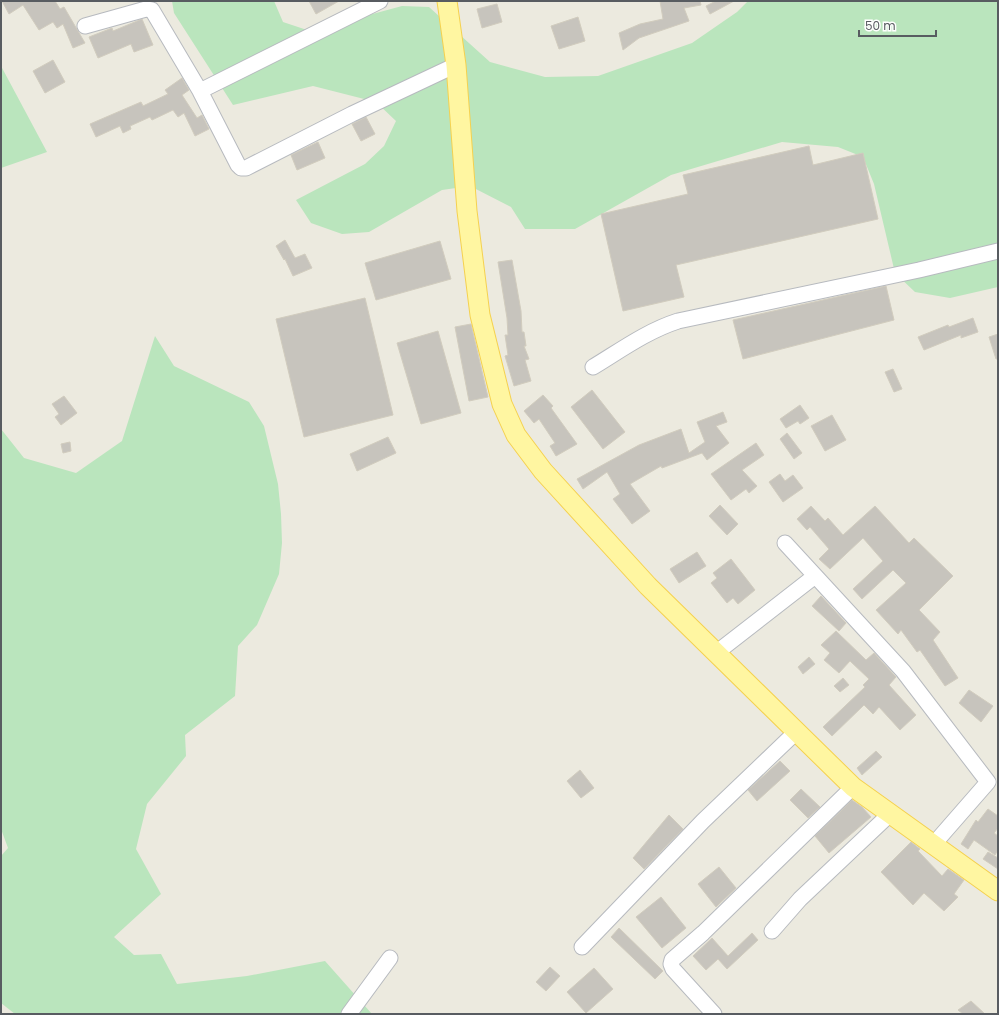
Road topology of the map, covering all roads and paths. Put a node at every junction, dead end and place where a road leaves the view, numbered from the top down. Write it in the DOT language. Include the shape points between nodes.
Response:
graph roads {
  1 [pos="380,1"];
  2 [pos="447,1"];
  3 [pos="85,26"];
  4 [pos="456,65"];
  5 [pos="200,91"];
  6 [pos="998,251"];
  7 [pos="593,367"];
  8 [pos="785,543"];
  9 [pos="815,576"];
  10 [pos="716,653"];
  11 [pos="796,732"];
  12 [pos="853,787"];
  13 [pos="890,814"];
  14 [pos="933,845"];
  15 [pos="998,890"];
  16 [pos="772,931"];
  17 [pos="582,947"];
  18 [pos="390,958"];
  19 [pos="349,1014"];
  20 [pos="714,1014"];
  1 -- 5 [label="street"];
  2 -- 4 [label="main road"];
  3 -- 5 [label="street" via="146,9 152,10"];
  4 -- 5 [label="street" via="246,168 238,165"];
  4 -- 10 [label="main road" via="467,211 479,307 502,404 516,435 543,471 648,586"];
  6 -- 7 [label="street" via="678,321 649,332"];
  8 -- 9 [label="street"];
  9 -- 10 [label="street"];
  9 -- 14 [label="street" via="903,670 988,782"];
  10 -- 11 [label="main road"];
  11 -- 12 [label="main road"];
  11 -- 17 [label="street" via="703,822"];
  12 -- 13 [label="main road"];
  12 -- 20 [label="street" via="672,960 673,969"];
  13 -- 14 [label="main road"];
  13 -- 16 [label="street" via="800,899"];
  14 -- 15 [label="main road"];
  18 -- 19 [label="street"];
}
